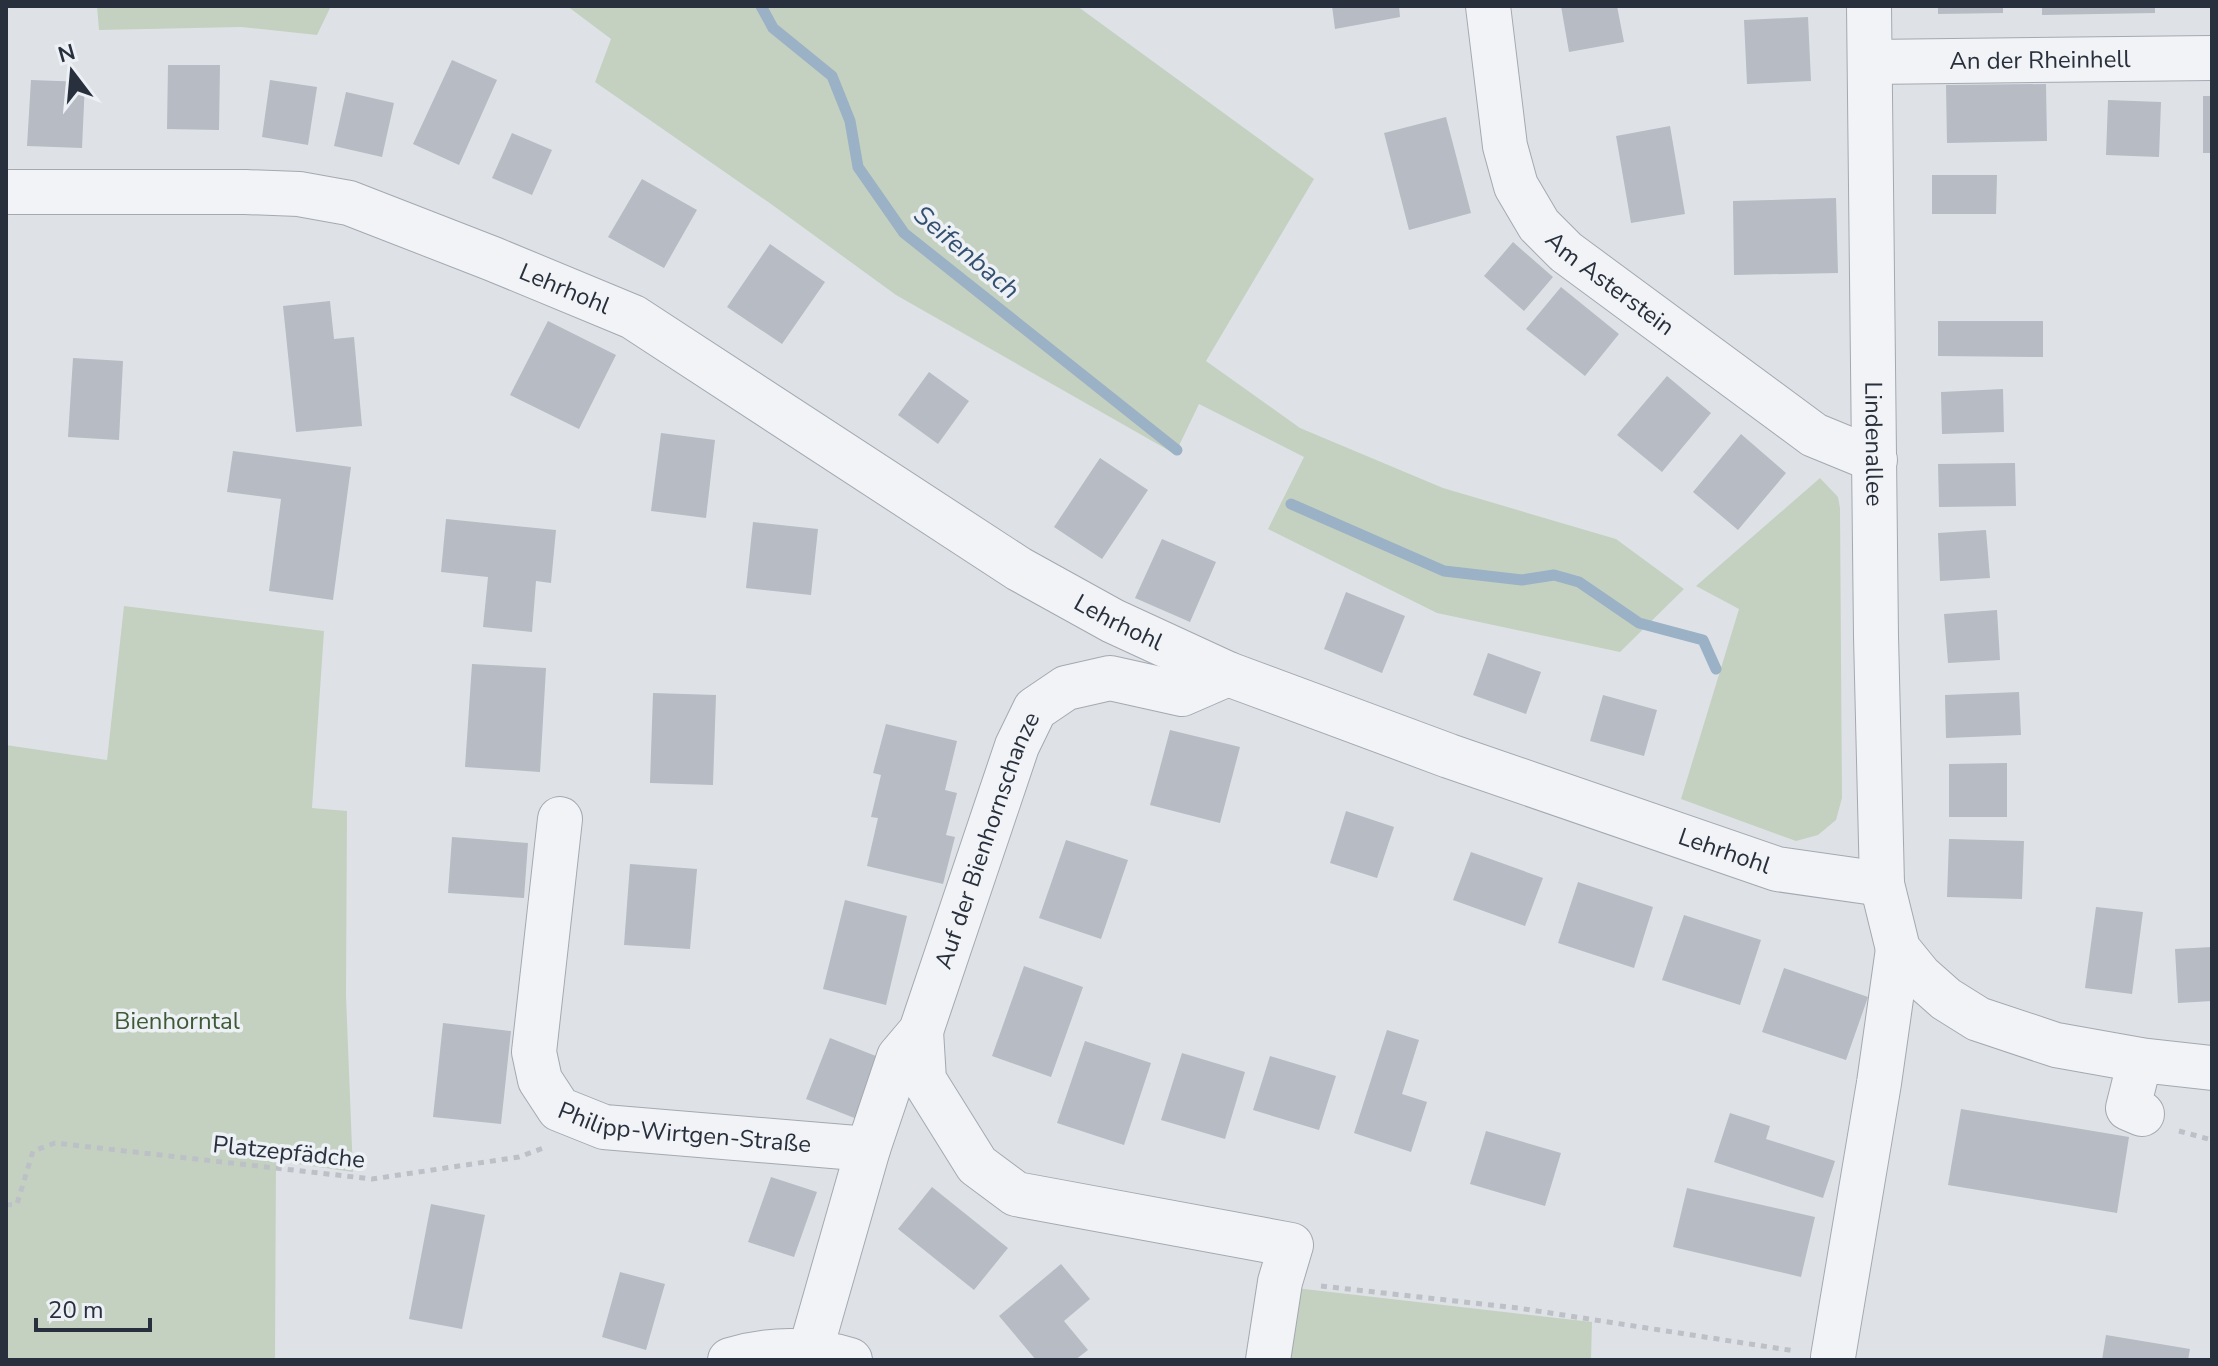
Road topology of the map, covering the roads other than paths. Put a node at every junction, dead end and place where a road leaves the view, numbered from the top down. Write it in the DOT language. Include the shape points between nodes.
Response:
graph roads {
  1 [pos="1488,6"];
  2 [pos="1869,6"];
  3 [pos="2212,58"];
  4 [pos="1870,62"];
  5 [pos="6,192"];
  6 [pos="1875,460"];
  7 [pos="1228,674"];
  8 [pos="560,819"];
  9 [pos="1882,884"];
  10 [pos="1898,949"];
  11 [pos="921,1031"];
  12 [pos="2140,1060"];
  13 [pos="2212,1068"];
  14 [pos="2142,1114"];
  15 [pos="868,1149"];
  16 [pos="830,1356"];
  17 [pos="1833,1357"];
  18 [pos="730,1360"];
  19 [pos="1268,1360"];
  1 -- 6 [label="street, Am Asterstein" via="1505,146 1516,186 1539,225 1566,252 1814,435"];
  2 -- 4 [label="street, Lindenallee"];
  3 -- 4 [label="street, An der Rheinhell"];
  4 -- 6 [label="street, Lindenallee"];
  5 -- 7 [label="street, Lehrhohl" via="299,194 349,203 493,259 633,317 1019,569 1113,621"];
  6 -- 9 [label="street, Lindenallee"];
  7 -- 9 [label="street, Lehrhohl" via="1777,869"];
  7 -- 11 [label="street, Auf der Bienhornschanze" via="1182,694 1110,678 1066,688 1035,709 1017,746"];
  8 -- 15 [label="street, Philipp-Wirtgen-Straße" via="534,1052 540,1080 559,1109 604,1127"];
  9 -- 10 [label="street"];
  10 -- 12 [label="street" via="1946,999 1978,1019 2056,1045"];
  10 -- 17 [label="street"];
  11 -- 15 [label="street, Auf der Bienhornschanze" via="899,1057"];
  11 -- 19 [label="street, Auf der Bienhornschanze" via="924,1080 977,1165 1016,1194 1291,1245"];
  12 -- 13 [label="street"];
  12 -- 14 [label="street" via="2128,1108"];
  15 -- 16 [label="street, Auf der Bienhornschanze"];
  16 -- 18 [label="street, Auf der Bienhornschanze" via="760,1353"];
}
